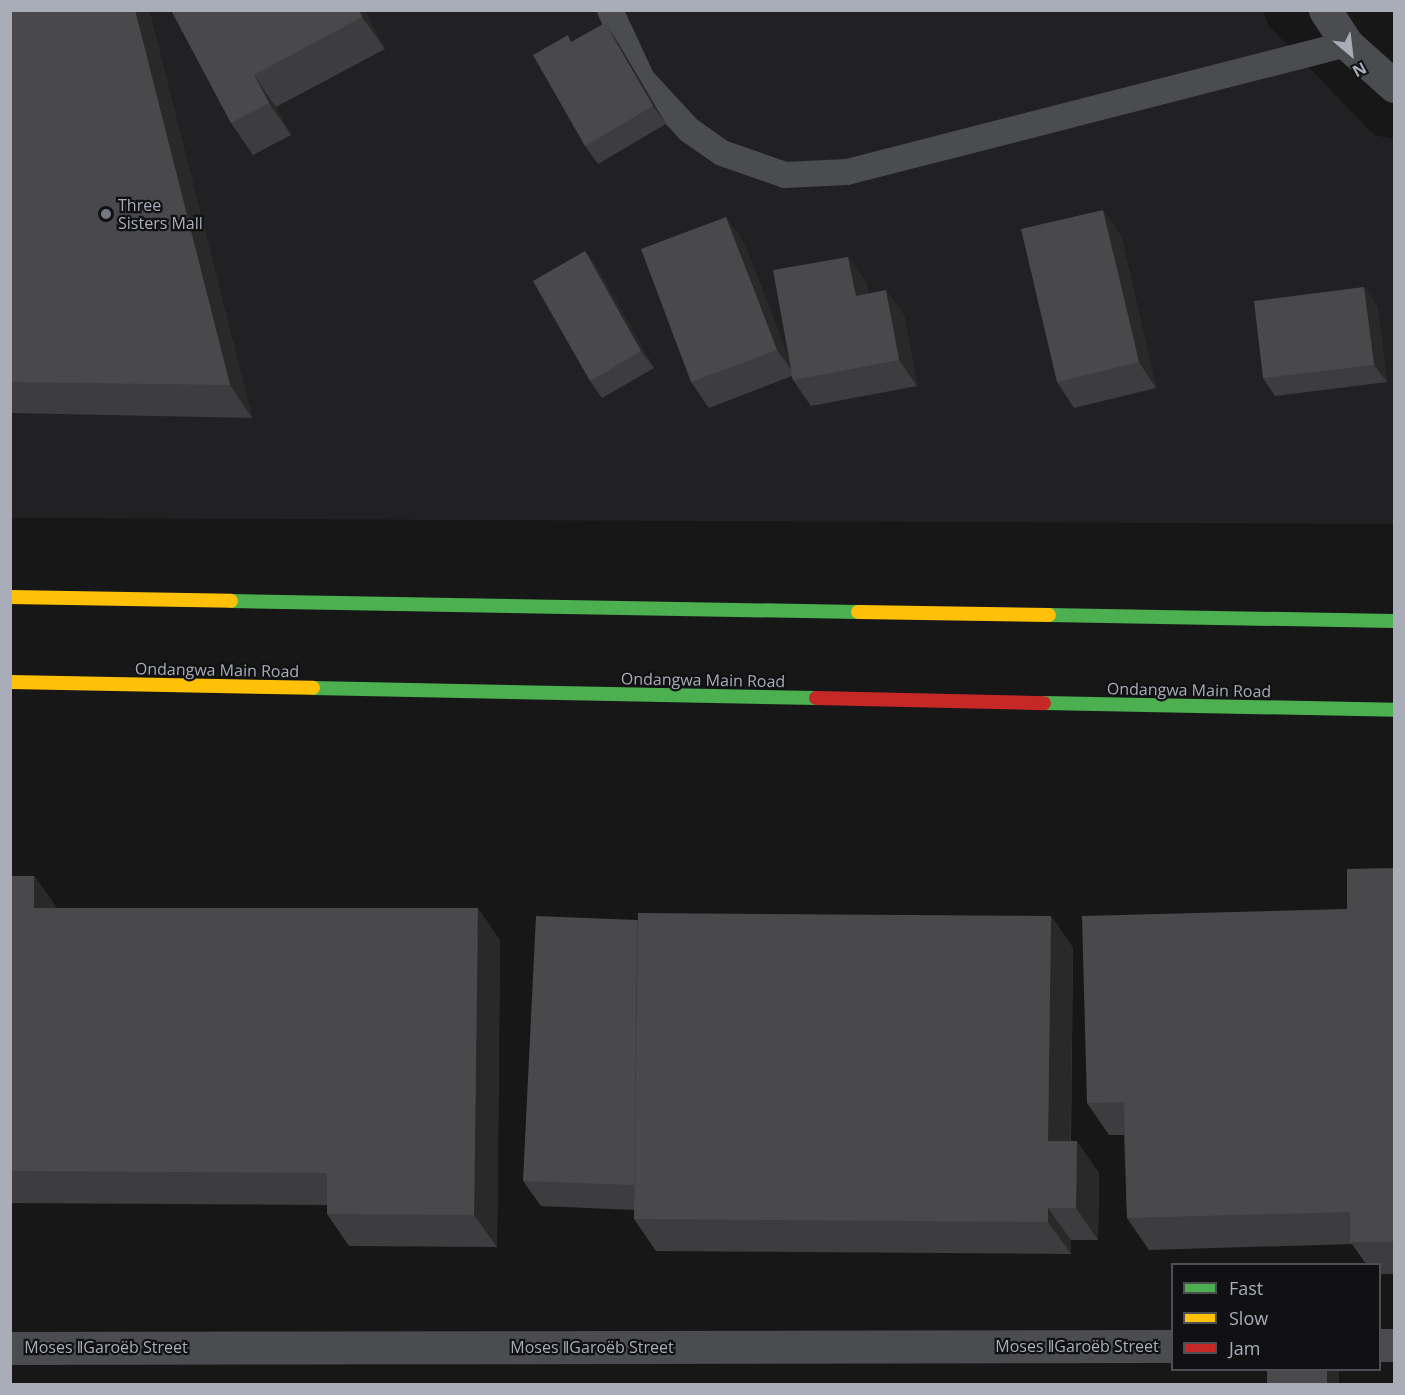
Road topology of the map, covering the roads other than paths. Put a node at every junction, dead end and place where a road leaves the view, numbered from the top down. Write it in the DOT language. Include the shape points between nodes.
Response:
graph roads {
  1 [pos="610,10"];
  2 [pos="1325,10"];
  3 [pos="1347,44"];
  4 [pos="1395,86"];
  5 [pos="10,597"];
  6 [pos="1395,621"];
  7 [pos="10,682"];
  8 [pos="1395,710"];
  9 [pos="1171,1346"];
  10 [pos="10,1348"];
  1 -- 3 [label="lane" via="642,79 689,130 722,153 785,174 847,172"];
  2 -- 3 [label="street"];
  3 -- 4 [label="street"];
  5 -- 6 [label="main road"];
  7 -- 8 [label="main road, Ondangwa Main Road"];
  9 -- 10 [label="street, Moses ǁGaroëb Street"];
}
